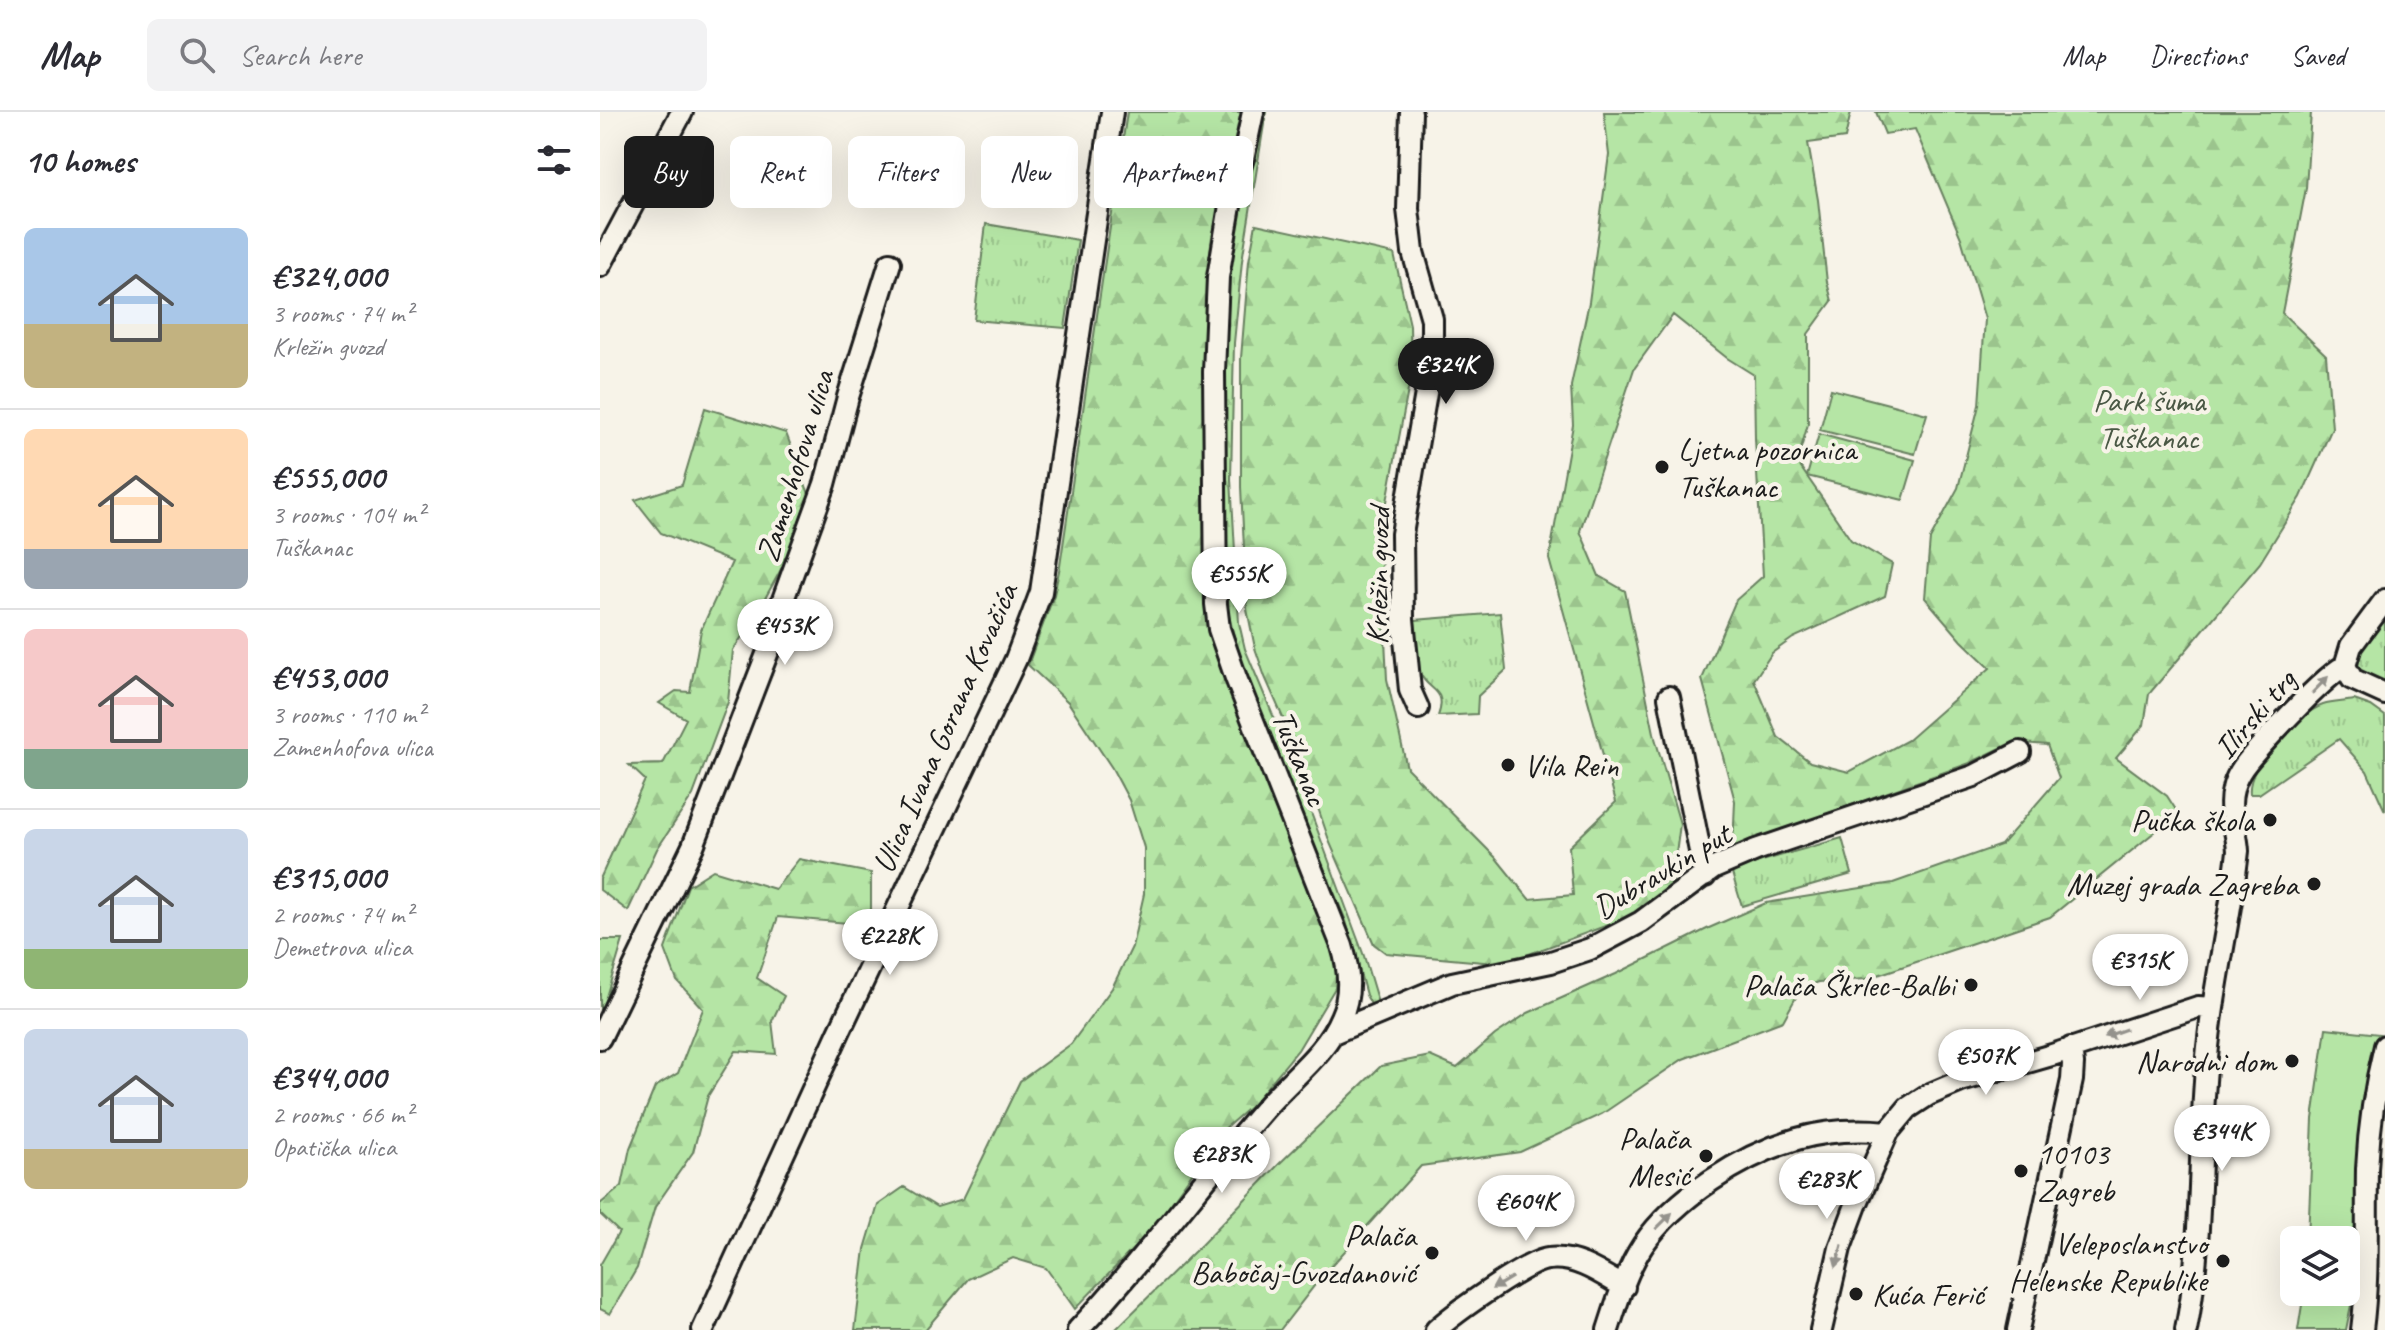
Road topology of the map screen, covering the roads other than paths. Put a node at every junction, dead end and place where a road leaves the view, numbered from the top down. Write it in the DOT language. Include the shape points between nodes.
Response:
graph roads {
  1 [pos="682,112"];
  2 [pos="1112,112"];
  3 [pos="1253,112"];
  4 [pos="1411,112"];
  5 [pos="890,263"];
  6 [pos="600,266"];
  7 [pos="2385,600"];
  8 [pos="2345,666"];
  9 [pos="2385,694"];
  10 [pos="1669,697"];
  11 [pos="1418,708"];
  12 [pos="2020,752"];
  13 [pos="1705,876"];
  14 [pos="2213,1008"];
  15 [pos="1333,1033"];
  16 [pos="600,1038"];
  17 [pos="2385,1046"];
  18 [pos="2071,1048"];
  19 [pos="1888,1132"];
  20 [pos="1624,1287"];
  21 [pos="1442,1328"];
  22 [pos="703,1330"];
  23 [pos="1078,1330"];
  24 [pos="1608,1330"];
  25 [pos="1821,1330"];
  26 [pos="2018,1330"];
  27 [pos="2186,1330"];
  28 [pos="2362,1330"];
  1 -- 6 [label="street"];
  2 -- 22 [label="street, Ulica Ivana Gorana Kovačića" via="1037,606"];
  3 -- 15 [label="street, Tuškanac" via="1224,232 1217,292 1216,604 1240,690 1348,968 1347,1000"];
  4 -- 11 [label="street, Krležin gvozd" via="1408,209 1413,252 1432,319 1432,358 1402,534 1403,619 1410,690"];
  5 -- 16 [label="street, Zamenhofova ulica" via="825,484 769,649 683,869"];
  7 -- 8 [label="street, Ilirski trg" via="2351,646"];
  8 -- 9 [label="street, Ilirski trg" via="2352,679"];
  14 -- 8 [label="street, Ilirski trg, one-way" via="2238,851 2231,793 2240,771 2327,677"];
  10 -- 13 [label="street"];
  12 -- 13 [label="street, Dubravkin put" via="1974,776 1756,850"];
  13 -- 15 [label="street, Dubravkin put" via="1641,922 1590,949 1452,983"];
  14 -- 18 [label="street, one-way" via="2198,1007"];
  14 -- 27 [label="street" via="2198,1244"];
  15 -- 23 [label="street, Tuškanac"];
  17 -- 28 [label="street" via="2369,1145"];
  18 -- 19 [label="street" via="1928,1095 1908,1108"];
  18 -- 26 [label="street" via="2072,1080"];
  20 -- 19 [label="street, one-way" via="1654,1231 1685,1200 1739,1164 1799,1139"];
  19 -- 25 [label="street, one-way" via="1840,1248"];
  20 -- 21 [label="street, one-way" via="1578,1263 1548,1259 1482,1295"];
  20 -- 24 [label="street"];
}
